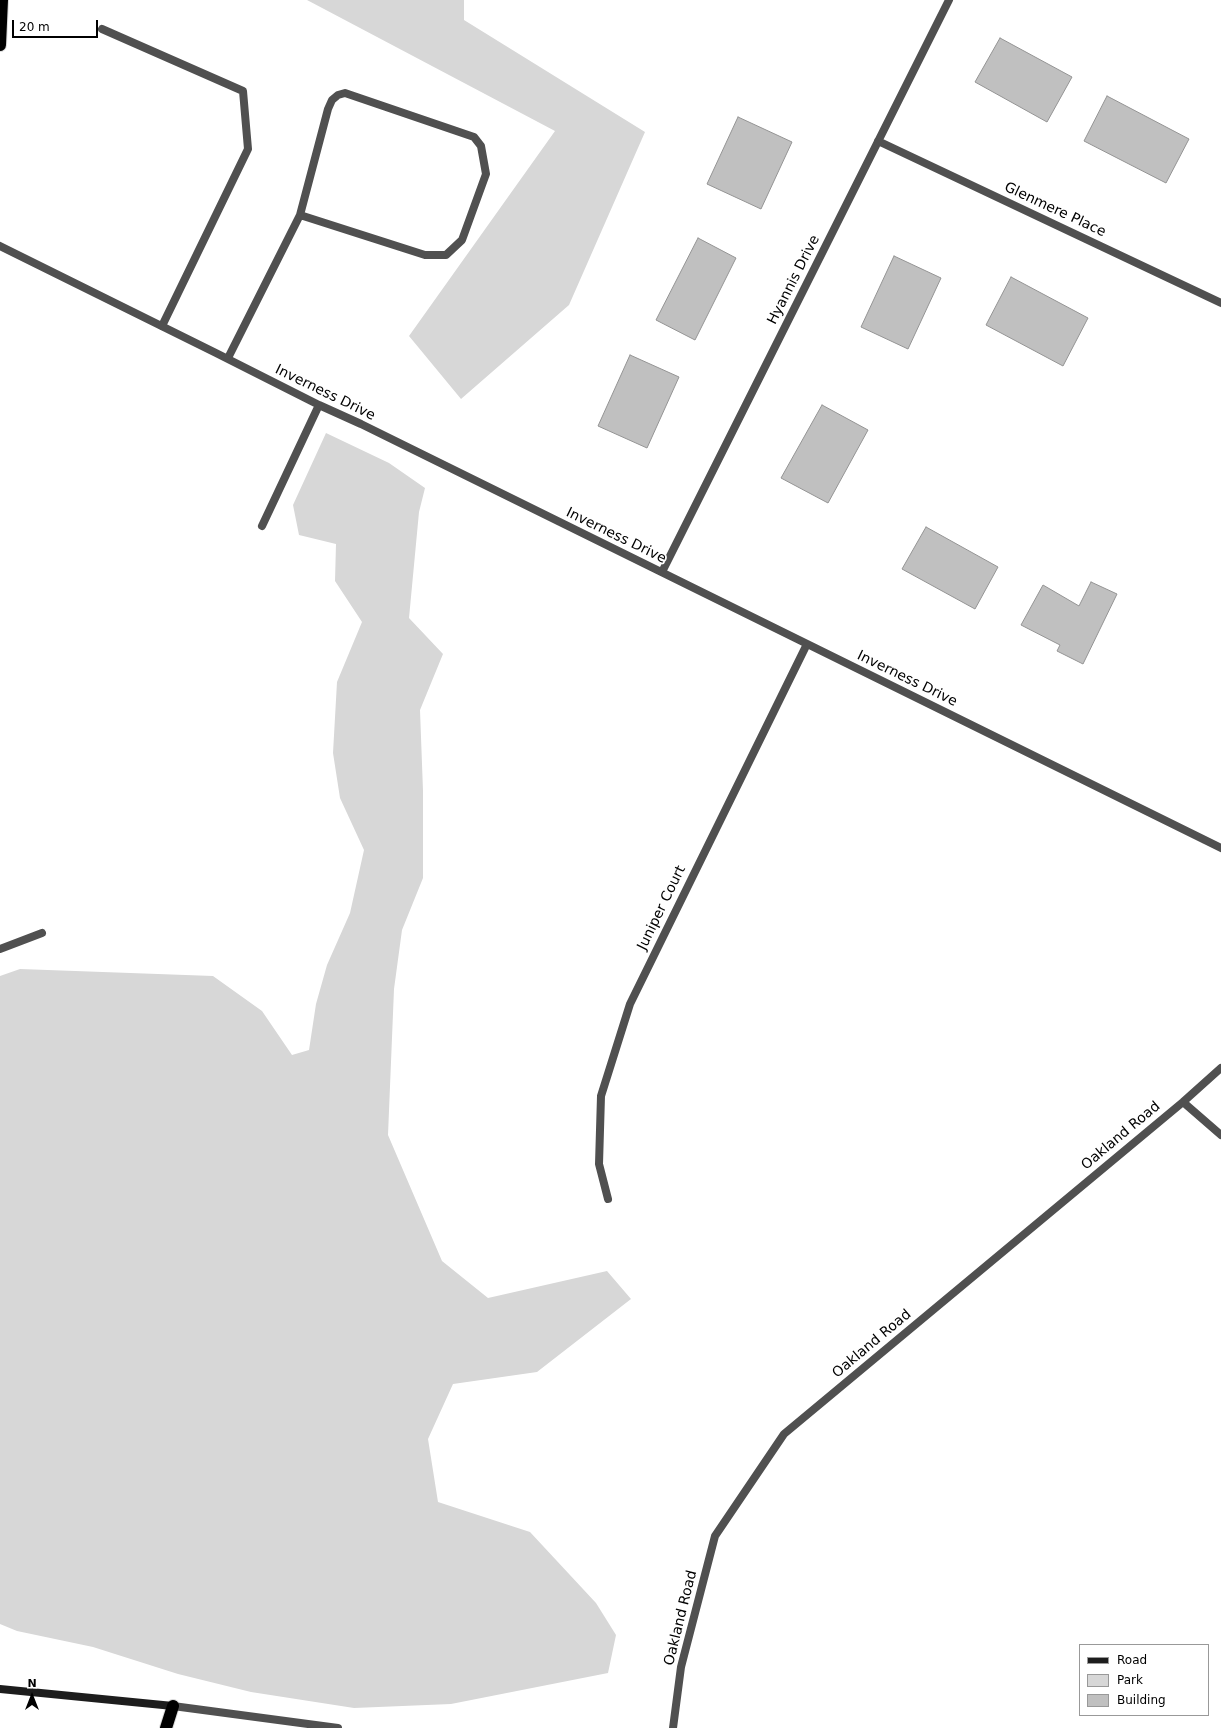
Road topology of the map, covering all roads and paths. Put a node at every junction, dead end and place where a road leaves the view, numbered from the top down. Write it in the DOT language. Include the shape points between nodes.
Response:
graph roads {
  1 [pos="2,0"];
  2 [pos="949,0"];
  3 [pos="102,29"];
  4 [pos="0,45"];
  5 [pos="878,141"];
  6 [pos="300,215"];
  7 [pos="0,246"];
  8 [pos="1221,302"];
  9 [pos="162,326"];
  10 [pos="228,358"];
  11 [pos="319,405"];
  12 [pos="262,526"];
  13 [pos="662,572"];
  14 [pos="807,644"];
  15 [pos="1221,848"];
  16 [pos="42,933"];
  17 [pos="0,949"];
  18 [pos="1221,1068"];
  19 [pos="1183,1102"];
  20 [pos="1221,1135"];
  21 [pos="608,1199"];
  22 [pos="0,1689"];
  23 [pos="173,1706"];
  24 [pos="166,1728"];
  25 [pos="338,1728"];
  26 [pos="673,1728"];
  1 -- 4 [label="highway"];
  2 -- 5 [label="street, Hyannis Drive"];
  3 -- 9 [label="street" via="243,91 248,149"];
  5 -- 8 [label="street, Glenmere Place"];
  5 -- 13 [label="street, Hyannis Drive"];
  6 -- 6 [label="street" via="328,109 338,95 345,93 474,137 481,146 486,174 462,240 446,255 425,255"];
  6 -- 10 [label="street"];
  7 -- 9 [label="street, Inverness Drive"];
  9 -- 10 [label="street, Inverness Drive"];
  10 -- 11 [label="street, Inverness Drive"];
  11 -- 12 [label="street"];
  11 -- 13 [label="street, Inverness Drive"];
  13 -- 14 [label="street, Inverness Drive"];
  14 -- 15 [label="street, Inverness Drive"];
  14 -- 21 [label="street, Juniper Court" via="630,1004 601,1096 599,1164"];
  16 -- 17 [label="street"];
  18 -- 19 [label="street, Oakland Road"];
  19 -- 20 [label="street"];
  19 -- 26 [label="street, Oakland Road" via="784,1434 716,1536 681,1667"];
  22 -- 23 [label="street"];
  23 -- 24 [label="highway"];
  23 -- 25 [label="street"];
}
